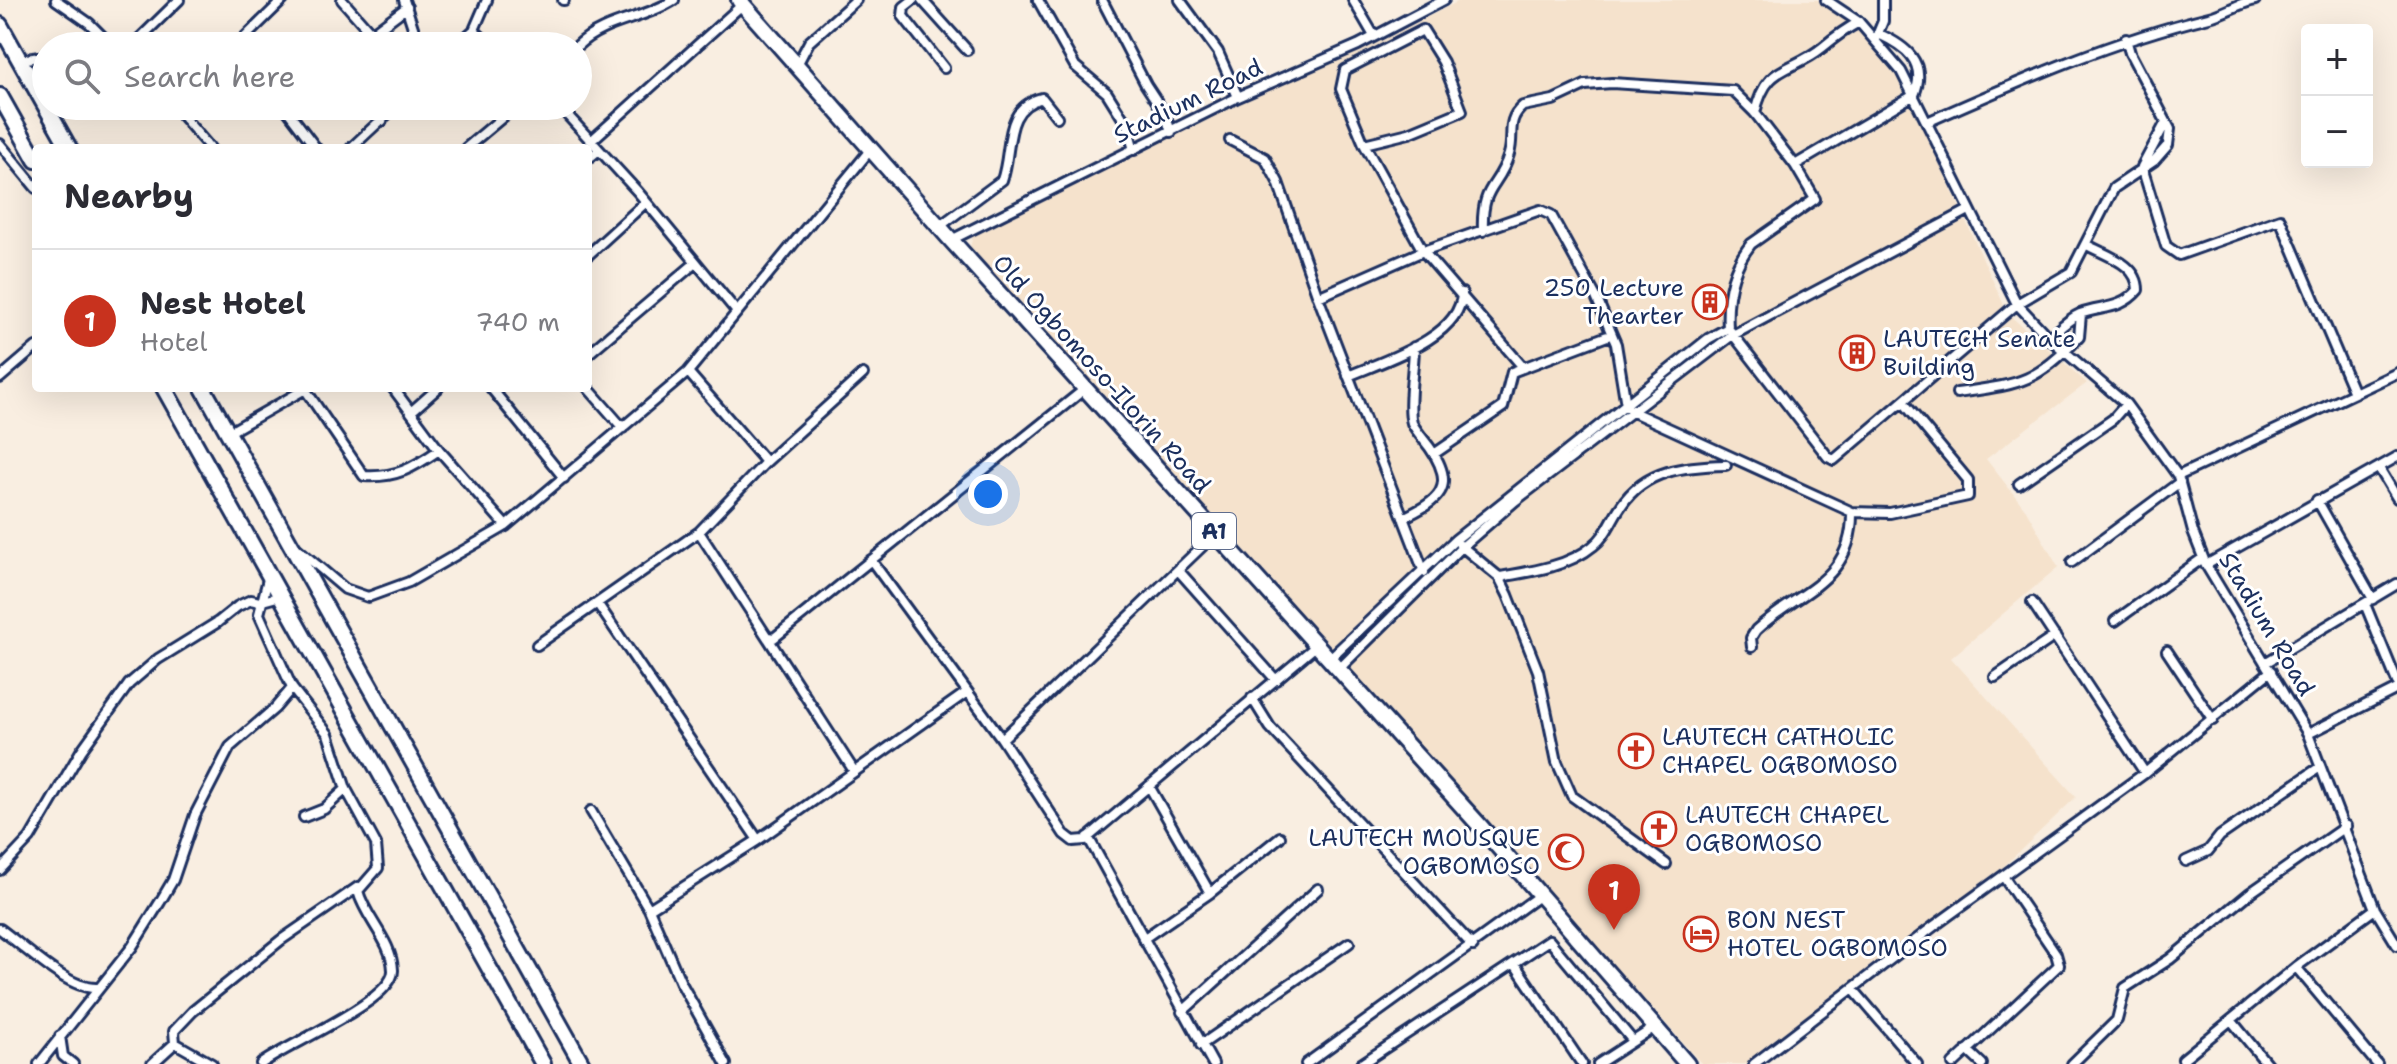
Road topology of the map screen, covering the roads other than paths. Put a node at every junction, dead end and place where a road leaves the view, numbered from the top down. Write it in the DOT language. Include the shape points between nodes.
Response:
graph roads {
  1 [pos="56,0"];
  2 [pos="179,0"];
  3 [pos="264,0"];
  4 [pos="283,0"];
  5 [pos="342,0"];
  6 [pos="674,0"];
  7 [pos="856,0"];
  8 [pos="913,0"];
  9 [pos="922,0"];
  10 [pos="1038,0"];
  11 [pos="1102,0"];
  12 [pos="1180,0"];
  13 [pos="1353,0"];
  14 [pos="1444,0"];
  15 [pos="1826,0"];
  16 [pos="1883,0"];
  17 [pos="2255,0"];
  18 [pos="483,1"];
  19 [pos="741,2"];
  20 [pos="1433,2"];
  21 [pos="2241,2"];
  22 [pos="406,4"];
  23 [pos="273,10"];
  24 [pos="1859,22"];
  25 [pos="0,25"];
  26 [pos="474,30"];
  27 [pos="95,32"];
  28 [pos="146,32"];
  29 [pos="250,32"];
  30 [pos="370,32"];
  31 [pos="372,32"];
  32 [pos="415,32"];
  33 [pos="472,32"];
  34 [pos="592,34"];
  35 [pos="1374,36"];
  36 [pos="1877,36"];
  37 [pos="2126,39"];
  38 [pos="967,50"];
  39 [pos="32,58"];
  40 [pos="20,60"];
  41 [pos="797,65"];
  42 [pos="944,68"];
  43 [pos="32,82"];
  44 [pos="1914,95"];
  45 [pos="0,96"];
  46 [pos="1238,97"];
  47 [pos="1755,113"];
  48 [pos="1057,117"];
  49 [pos="53,120"];
  50 [pos="187,120"];
  51 [pos="295,120"];
  52 [pos="499,120"];
  53 [pos="572,120"];
  54 [pos="382,121"];
  55 [pos="1927,122"];
  56 [pos="1171,132"];
  57 [pos="1230,140"];
  58 [pos="591,141"];
  59 [pos="0,144"];
  60 [pos="67,144"];
  61 [pos="207,144"];
  62 [pos="313,144"];
  63 [pos="356,144"];
  64 [pos="471,144"];
  65 [pos="1364,144"];
  66 [pos="871,149"];
  67 [pos="599,150"];
  68 [pos="1134,150"];
  69 [pos="32,153"];
  70 [pos="592,156"];
  71 [pos="1795,165"];
  72 [pos="2142,167"];
  73 [pos="32,183"];
  74 [pos="645,203"];
  75 [pos="1969,210"];
  76 [pos="940,226"];
  77 [pos="1483,231"];
  78 [pos="951,240"];
  79 [pos="2087,245"];
  80 [pos="592,251"];
  81 [pos="1423,251"];
  82 [pos="694,264"];
  83 [pos="1462,292"];
  84 [pos="1318,297"];
  85 [pos="2017,304"];
  86 [pos="737,312"];
  87 [pos="2081,314"];
  88 [pos="1730,332"];
  89 [pos="1610,335"];
  90 [pos="2049,338"];
  91 [pos="1414,347"];
  92 [pos="32,350"];
  93 [pos="592,351"];
  94 [pos="2066,352"];
  95 [pos="1522,366"];
  96 [pos="688,372"];
  97 [pos="2397,373"];
  98 [pos="863,374"];
  99 [pos="1348,376"];
  100 [pos="0,378"];
  101 [pos="1086,388"];
  102 [pos="166,392"];
  103 [pos="205,392"];
  104 [pos="299,392"];
  105 [pos="309,392"];
  106 [pos="396,392"];
  107 [pos="433,392"];
  108 [pos="494,392"];
  109 [pos="592,392"];
  110 [pos="1957,393"];
  111 [pos="2354,393"];
  112 [pos="1904,403"];
  113 [pos="2126,404"];
  114 [pos="1629,408"];
  115 [pos="412,411"];
  116 [pos="623,428"];
  117 [pos="228,433"];
  118 [pos="439,450"];
  119 [pos="1434,454"];
  120 [pos="2397,457"];
  121 [pos="766,462"];
  122 [pos="1726,465"];
  123 [pos="2379,468"];
  124 [pos="564,478"];
  125 [pos="2179,479"];
  126 [pos="2019,484"];
  127 [pos="2397,498"];
  128 [pos="2317,500"];
  129 [pos="1852,512"];
  130 [pos="1403,518"];
  131 [pos="506,526"];
  132 [pos="699,532"];
  133 [pos="1216,533"];
  134 [pos="290,543"];
  135 [pos="1458,543"];
  136 [pos="871,560"];
  137 [pos="2205,561"];
  138 [pos="2072,562"];
  139 [pos="1178,570"];
  140 [pos="1422,570"];
  141 [pos="269,575"];
  142 [pos="1499,577"];
  143 [pos="1427,580"];
  144 [pos="2397,584"];
  145 [pos="281,596"];
  146 [pos="259,602"];
  147 [pos="2032,602"];
  148 [pos="2369,602"];
  149 [pos="597,603"];
  150 [pos="2115,621"];
  151 [pos="2055,636"];
  152 [pos="771,640"];
  153 [pos="537,645"];
  154 [pos="1317,645"];
  155 [pos="1752,647"];
  156 [pos="2167,651"];
  157 [pos="1334,664"];
  158 [pos="2268,667"];
  159 [pos="1995,677"];
  160 [pos="1276,680"];
  161 [pos="2397,682"];
  162 [pos="292,688"];
  163 [pos="2397,689"];
  164 [pos="967,692"];
  165 [pos="1252,698"];
  166 [pos="2213,720"];
  167 [pos="2308,734"];
  168 [pos="1002,739"];
  169 [pos="2320,767"];
  170 [pos="854,771"];
  171 [pos="2145,773"];
  172 [pos="1149,786"];
  173 [pos="346,789"];
  174 [pos="591,811"];
  175 [pos="304,817"];
  176 [pos="2346,826"];
  177 [pos="1088,837"];
  178 [pos="1280,837"];
  179 [pos="758,840"];
  180 [pos="2186,861"];
  181 [pos="1666,864"];
  182 [pos="0,870"];
  183 [pos="2003,876"];
  184 [pos="358,887"];
  185 [pos="1318,889"];
  186 [pos="1210,893"];
  187 [pos="1540,895"];
  188 [pos="649,909"];
  189 [pos="2375,909"];
  190 [pos="0,929"];
  191 [pos="1143,939"];
  192 [pos="1349,943"];
  193 [pos="2397,945"];
  194 [pos="1473,946"];
  195 [pos="1514,963"];
  196 [pos="2296,967"];
  197 [pos="98,988"];
  198 [pos="1853,989"];
  199 [pos="1182,1012"];
  200 [pos="2231,1020"];
  201 [pos="1655,1027"];
  202 [pos="60,1036"];
  203 [pos="1633,1041"];
  204 [pos="175,1043"];
  205 [pos="1201,1045"];
  206 [pos="1967,1050"];
  207 [pos="1376,1054"];
  208 [pos="39,1064"];
  209 [pos="73,1064"];
  210 [pos="152,1064"];
  211 [pos="212,1064"];
  212 [pos="261,1064"];
  213 [pos="543,1064"];
  214 [pos="582,1064"];
  215 [pos="726,1064"];
  216 [pos="1213,1064"];
  217 [pos="1306,1064"];
  218 [pos="1361,1064"];
  219 [pos="1382,1064"];
  220 [pos="1582,1064"];
  221 [pos="1598,1064"];
  222 [pos="1687,1064"];
  223 [pos="1754,1064"];
  224 [pos="1917,1064"];
  225 [pos="1953,1064"];
  226 [pos="1982,1064"];
  227 [pos="2072,1064"];
  228 [pos="2185,1064"];
  229 [pos="2267,1064"];
  230 [pos="2377,1064"];
  1 -- 27 [label="street"];
  2 -- 28 [label="street"];
  3 -- 23 [label="street"];
  4 -- 23 [label="street"];
  5 -- 30 [label="street"];
  6 -- 34 [label="street"];
  7 -- 41 [label="street" via="814,37"];
  8 -- 42 [label="street" via="903,16"];
  9 -- 38 [label="street"];
  10 -- 68 [label="street" via="1075,66 1107,93 1127,125"];
  11 -- 56 [label="street"];
  12 -- 46 [label="street" via="1218,52"];
  13 -- 35 [label="street"];
  14 -- 20 [label="street, Stadium Road"];
  15 -- 24 [label="street, Stadium Road"];
  16 -- 36 [label="street"];
  17 -- 21 [label="street"];
  18 -- 26 [label="street"];
  19 -- 41 [label="highway, Old Ogbomoso-Ilorin Road / A1"];
  19 -- 58 [label="street"];
  20 -- 35 [label="street, Stadium Road"];
  21 -- 37 [label="street" via="2218,14"];
  22 -- 31 [label="street"];
  22 -- 32 [label="street"];
  23 -- 29 [label="street"];
  24 -- 36 [label="street, Stadium Road"];
  24 -- 47 [label="street" via="1780,69 1760,91"];
  25 -- 40 [label="highway"];
  26 -- 33 [label="street"];
  35 -- 46 [label="street, Stadium Road"];
  36 -- 44 [label="street, Stadium Road"];
  36 -- 44 [label="street" via="1903,46 1913,58 1919,75"];
  37 -- 55 [label="street"];
  37 -- 72 [label="street" via="2170,129 2168,145"];
  39 -- 40 [label="street"];
  40 -- 43 [label="highway"];
  41 -- 66 [label="highway, Old Ogbomoso-Ilorin Road / A1"];
  44 -- 55 [label="street, Stadium Road"];
  44 -- 71 [label="street"];
  45 -- 69 [label="highway"];
  46 -- 56 [label="street, Stadium Road"];
  47 -- 71 [label="street"];
  47 -- 77 [label="street" via="1733,91 1657,83 1585,85 1523,106 1509,127 1509,154 1484,199"];
  48 -- 76 [label="street" via="1042,98 1021,109 1008,140 1002,180"];
  49 -- 60 [label="highway"];
  50 -- 61 [label="street"];
  51 -- 62 [label="street"];
  52 -- 64 [label="street"];
  53 -- 58 [label="street"];
  54 -- 63 [label="street"];
  55 -- 75 [label="street, Stadium Road"];
  56 -- 68 [label="street, Stadium Road"];
  57 -- 84 [label="street" via="1265,158"];
  58 -- 67 [label="street"];
  59 -- 73 [label="street"];
  65 -- 65 [label="street" via="1462,111 1443,62 1423,30 1345,70 1341,89"];
  65 -- 81 [label="street"];
  66 -- 76 [label="highway, Old Ogbomoso-Ilorin Road / A1"];
  66 -- 86 [label="street"];
  67 -- 70 [label="street"];
  67 -- 74 [label="street"];
  68 -- 78 [label="street, Stadium Road"];
  71 -- 88 [label="street" via="1815,199 1743,253 1730,289"];
  72 -- 79 [label="street" via="2114,188"];
  72 -- 111 [label="street" via="2166,246 2179,255 2280,219"];
  74 -- 80 [label="street"];
  74 -- 82 [label="street"];
  75 -- 85 [label="street, Stadium Road"];
  75 -- 88 [label="street"];
  76 -- 78 [label="highway, Old Ogbomoso-Ilorin Road / A1"];
  77 -- 81 [label="street"];
  77 -- 89 [label="street" via="1532,211 1551,215 1596,297"];
  78 -- 101 [label="highway, Old Ogbomoso-Ilorin Road / A1"];
  79 -- 85 [label="street" via="2071,272"];
  79 -- 87 [label="street" via="2127,265 2136,274 2138,290 2112,308"];
  81 -- 83 [label="street"];
  81 -- 84 [label="street"];
  82 -- 86 [label="street"];
  82 -- 93 [label="street"];
  83 -- 91 [label="street" via="1456,317"];
  83 -- 95 [label="street"];
  84 -- 99 [label="street"];
  85 -- 90 [label="street, Stadium Road"];
  85 -- 112 [label="street"];
  86 -- 96 [label="street"];
  87 -- 90 [label="street"];
  87 -- 94 [label="street" via="2079,337"];
  88 -- 112 [label="street" via="1834,460"];
  88 -- 114 [label="street"];
  89 -- 95 [label="street"];
  89 -- 114 [label="street"];
  90 -- 94 [label="street, Stadium Road"];
  91 -- 99 [label="street"];
  91 -- 119 [label="street" via="1412,423"];
  92 -- 100 [label="street"];
  94 -- 110 [label="street" via="2036,377"];
  94 -- 113 [label="street, Stadium Road"];
  95 -- 119 [label="street" via="1512,372 1503,407"];
  96 -- 116 [label="street"];
  96 -- 121 [label="street"];
  97 -- 111 [label="street"];
  98 -- 121 [label="street"];
  99 -- 130 [label="street"];
  101 -- 133 [label="highway, Old Ogbomoso-Ilorin Road / A1"];
  101 -- 136 [label="street"];
  102 -- 141 [label="highway"];
  103 -- 117 [label="highway"];
  104 -- 117 [label="street"];
  105 -- 118 [label="street" via="364,476 407,472"];
  106 -- 115 [label="street"];
  107 -- 115 [label="street"];
  108 -- 124 [label="street"];
  109 -- 116 [label="street"];
  111 -- 125 [label="street"];
  112 -- 129 [label="street" via="1968,480 1968,496 1890,513"];
  113 -- 125 [label="street, Stadium Road"];
  113 -- 126 [label="street" via="2118,415"];
  114 -- 129 [label="street"];
  114 -- 135 [label="street"];
  115 -- 118 [label="street"];
  116 -- 124 [label="street"];
  117 -- 134 [label="highway"];
  118 -- 131 [label="street"];
  119 -- 130 [label="street" via="1444,478 1439,496"];
  120 -- 123 [label="street"];
  121 -- 132 [label="street"];
  122 -- 142 [label="street" via="1661,473 1635,488 1592,548 1572,559"];
  123 -- 127 [label="street"];
  123 -- 128 [label="street"];
  124 -- 131 [label="street"];
  125 -- 137 [label="street, Stadium Road"];
  125 -- 138 [label="street"];
  128 -- 137 [label="street"];
  128 -- 148 [label="street"];
  129 -- 155 [label="street" via="1847,553 1824,582 1756,630"];
  130 -- 140 [label="street"];
  131 -- 134 [label="street" via="409,582 368,597 345,589"];
  132 -- 149 [label="street"];
  132 -- 152 [label="street"];
  133 -- 139 [label="street"];
  133 -- 154 [label="highway, Old Ogbomoso-Ilorin Road / A1"];
  134 -- 214 [label="highway"];
  135 -- 140 [label="street"];
  135 -- 142 [label="street"];
  135 -- 143 [label="street"];
  136 -- 152 [label="street"];
  136 -- 164 [label="street"];
  137 -- 150 [label="street"];
  137 -- 158 [label="street, Stadium Road"];
  139 -- 160 [label="street"];
  139 -- 168 [label="street"];
  140 -- 143 [label="street"];
  140 -- 157 [label="street"];
  141 -- 145 [label="highway"];
  141 -- 146 [label="street"];
  142 -- 181 [label="street" via="1538,671 1557,762 1572,796"];
  143 -- 157 [label="street"];
  144 -- 148 [label="street"];
  145 -- 146 [label="street"];
  145 -- 213 [label="highway"];
  146 -- 162 [label="street" via="259,614"];
  146 -- 182 [label="street" via="238,606 129,684 81,751 30,838"];
  147 -- 151 [label="street"];
  148 -- 158 [label="street"];
  148 -- 161 [label="street"];
  149 -- 153 [label="street"];
  149 -- 179 [label="street"];
  151 -- 159 [label="street"];
  151 -- 171 [label="street"];
  152 -- 170 [label="street"];
  154 -- 157 [label="highway, Old Ogbomoso-Ilorin Road / A1"];
  154 -- 160 [label="street"];
  156 -- 166 [label="street"];
  157 -- 187 [label="highway, Old Ogbomoso-Ilorin Road / A1"];
  158 -- 166 [label="street"];
  158 -- 167 [label="street, Stadium Road"];
  160 -- 165 [label="street"];
  162 -- 173 [label="street" via="328,734"];
  162 -- 197 [label="street" via="230,747 195,815 173,880 132,947"];
  163 -- 167 [label="street"];
  164 -- 168 [label="street"];
  164 -- 170 [label="street"];
  165 -- 172 [label="street"];
  165 -- 194 [label="street" via="1270,727"];
  166 -- 171 [label="street"];
  167 -- 169 [label="street, Stadium Road"];
  168 -- 177 [label="street" via="1064,834 1079,842"];
  169 -- 176 [label="street, Stadium Road"];
  169 -- 180 [label="street" via="2220,836 2208,851"];
  170 -- 179 [label="street"];
  171 -- 183 [label="street"];
  172 -- 177 [label="street"];
  172 -- 186 [label="street"];
  173 -- 175 [label="street"];
  173 -- 184 [label="street" via="378,854 378,868"];
  174 -- 188 [label="street"];
  176 -- 189 [label="street, Stadium Road"];
  176 -- 227 [label="street" via="2125,988 2117,1020"];
  177 -- 191 [label="street"];
  178 -- 186 [label="street"];
  179 -- 188 [label="street"];
  183 -- 198 [label="street"];
  183 -- 206 [label="street" via="2059,965"];
  184 -- 204 [label="street" via="193,1011 174,1031"];
  184 -- 212 [label="street" via="387,948 393,970 390,983 345,1019 314,1031"];
  185 -- 199 [label="street"];
  186 -- 191 [label="street"];
  187 -- 194 [label="street"];
  187 -- 201 [label="highway, Old Ogbomoso-Ilorin Road / A1"];
  188 -- 215 [label="street" via="681,983"];
  189 -- 193 [label="street, Stadium Road"];
  189 -- 196 [label="street"];
  190 -- 197 [label="street" via="64,976"];
  191 -- 199 [label="street"];
  192 -- 205 [label="street"];
  194 -- 217 [label="street"];
  195 -- 203 [label="street" via="1554,941"];
  195 -- 207 [label="street"];
  195 -- 220 [label="street"];
  196 -- 200 [label="street"];
  196 -- 230 [label="street"];
  197 -- 202 [label="street"];
  198 -- 223 [label="street"];
  198 -- 224 [label="street"];
  199 -- 205 [label="street"];
  200 -- 228 [label="street" via="2183,1059"];
  200 -- 229 [label="street"];
  201 -- 203 [label="street"];
  201 -- 222 [label="highway, Old Ogbomoso-Ilorin Road / A1"];
  202 -- 208 [label="street"];
  202 -- 209 [label="street" via="63,1056"];
  203 -- 221 [label="street"];
  204 -- 210 [label="street"];
  204 -- 211 [label="street"];
  205 -- 216 [label="street"];
  206 -- 225 [label="street"];
  206 -- 226 [label="street"];
  207 -- 218 [label="street"];
  207 -- 219 [label="street"];
}
